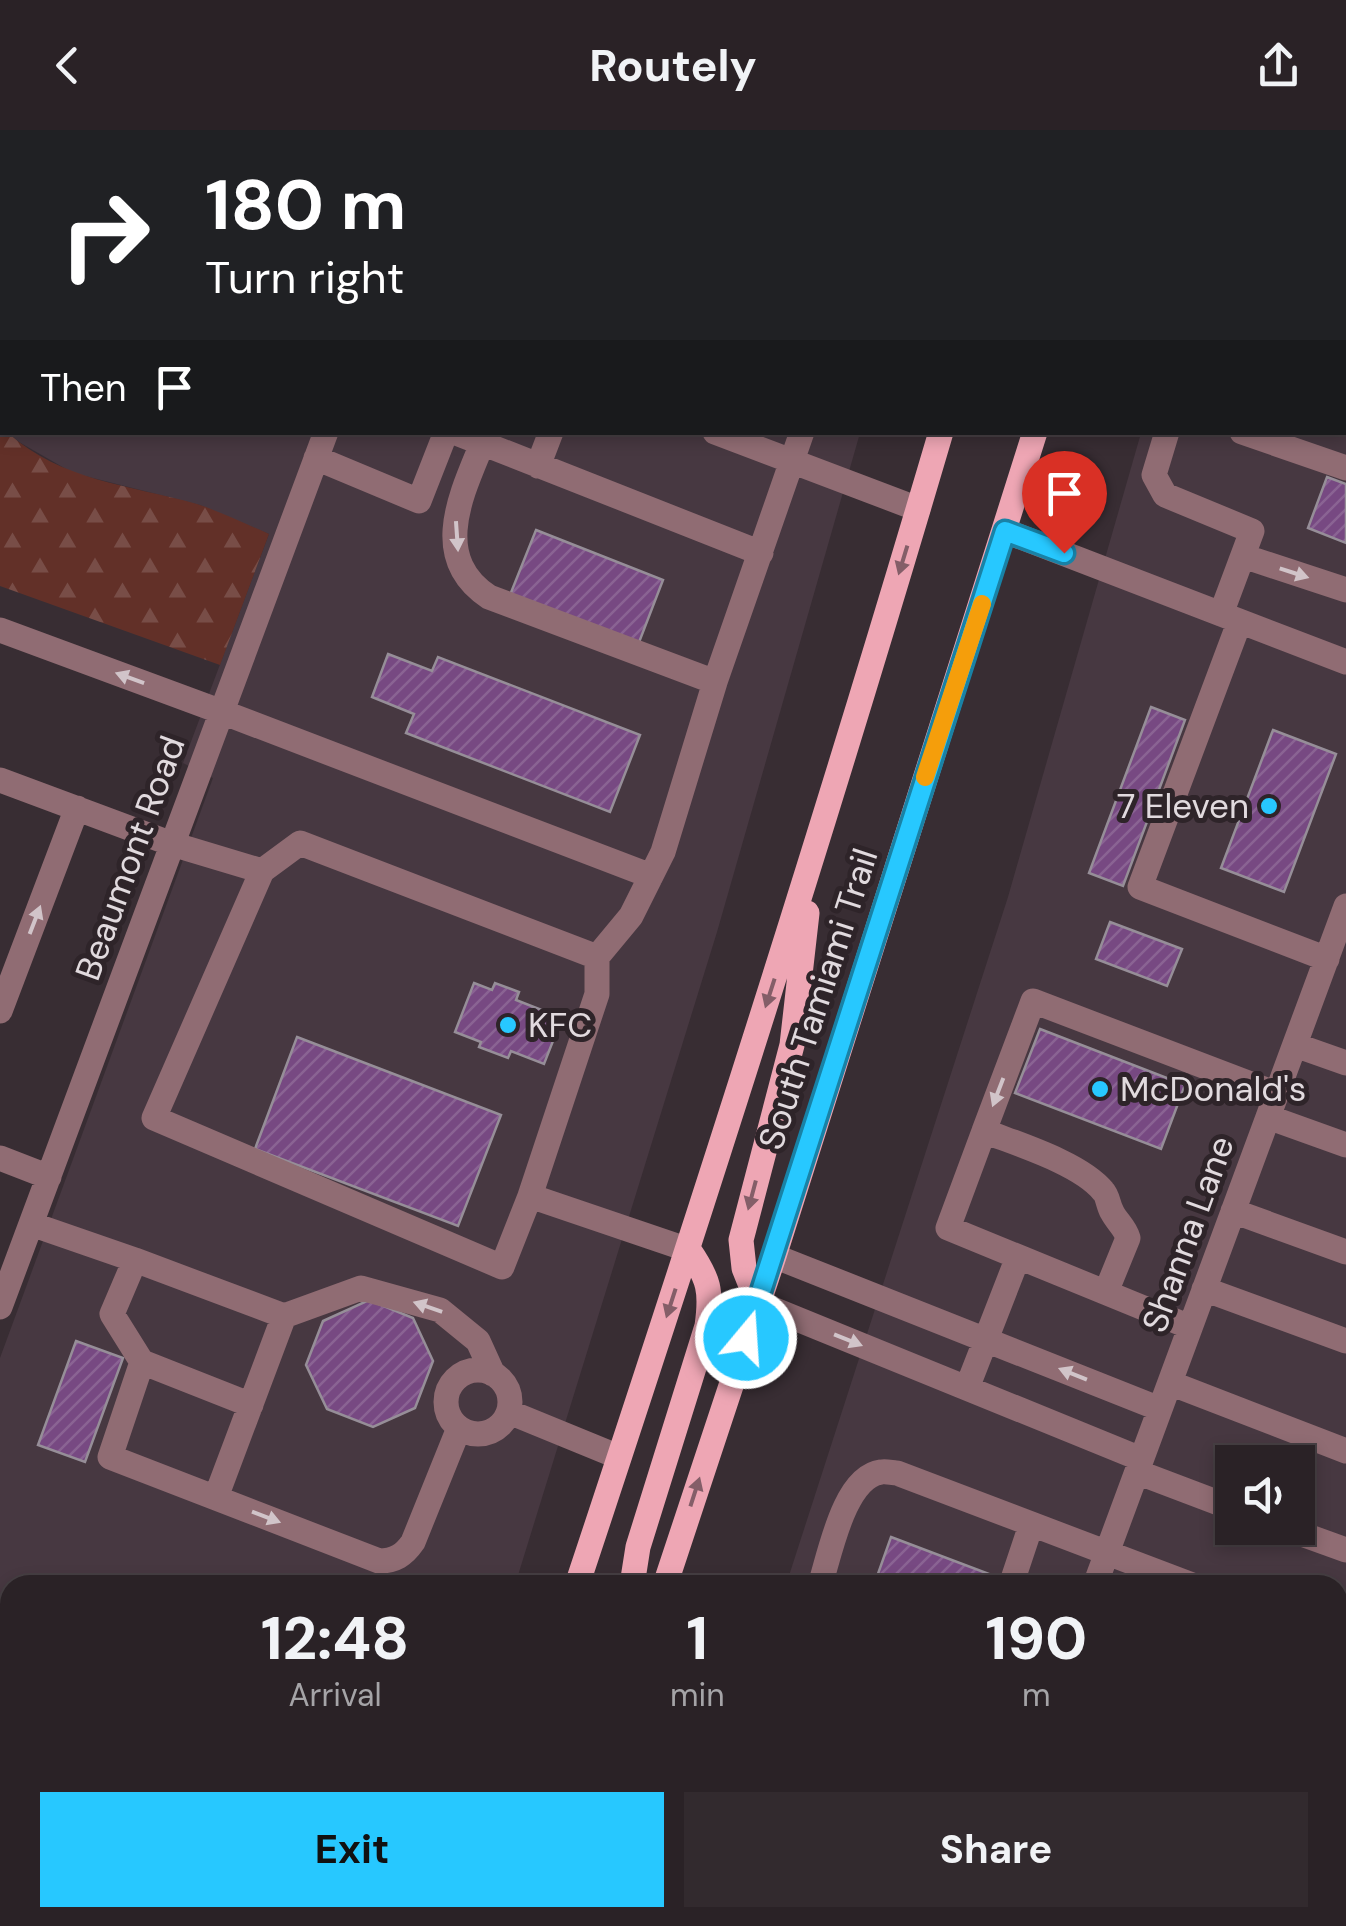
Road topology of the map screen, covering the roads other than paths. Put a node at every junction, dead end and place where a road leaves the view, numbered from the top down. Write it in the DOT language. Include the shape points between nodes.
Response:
graph roads {
  1 [pos="325,435"];
  2 [pos="445,435"];
  3 [pos="461,435"];
  4 [pos="550,435"];
  5 [pos="723,435"];
  6 [pos="801,435"];
  7 [pos="939,435"];
  8 [pos="1034,435"];
  9 [pos="1166,435"];
  10 [pos="1251,435"];
  11 [pos="482,444"];
  12 [pos="316,458"];
  13 [pos="791,461"];
  14 [pos="538,466"];
  15 [pos="1346,468"];
  16 [pos="918,510"];
  17 [pos="1005,531"];
  18 [pos="761,553"];
  19 [pos="1243,556"];
  20 [pos="1346,590"];
  21 [pos="1230,618"];
  22 [pos="0,630"];
  23 [pos="1346,662"];
  24 [pos="715,682"];
  25 [pos="222,712"];
  26 [pos="0,780"];
  27 [pos="77,808"];
  28 [pos="172,844"];
  29 [pos="813,859"];
  30 [pos="262,872"];
  31 [pos="651,876"];
  32 [pos="1343,924"];
  33 [pos="597,957"];
  34 [pos="1327,959"];
  35 [pos="0,1011"];
  36 [pos="1295,1044"];
  37 [pos="1346,1063"];
  38 [pos="1273,1105"];
  39 [pos="984,1131"];
  40 [pos="1346,1145"];
  41 [pos="0,1158"];
  42 [pos="49,1177"];
  43 [pos="530,1196"];
  44 [pos="1233,1211"];
  45 [pos="31,1224"];
  46 [pos="689,1250"];
  47 [pos="1346,1252"];
  48 [pos="774,1256"];
  49 [pos="1018,1256"];
  50 [pos="135,1260"];
  51 [pos="1204,1289"];
  52 [pos="1106,1292"];
  53 [pos="758,1303"];
  54 [pos="0,1308"];
  55 [pos="284,1316"];
  56 [pos="1190,1327"];
  57 [pos="986,1340"];
  58 [pos="1346,1341"];
  59 [pos="142,1362"];
  60 [pos="493,1374"];
  61 [pos="1170,1384"];
  62 [pos="967,1388"];
  63 [pos="251,1404"];
  64 [pos="1160,1409"];
  65 [pos="509,1412"];
  66 [pos="458,1428"];
  67 [pos="1346,1450"];
  68 [pos="620,1458"];
  69 [pos="1139,1466"];
  70 [pos="216,1497"];
  71 [pos="1215,1500"];
  72 [pos="1031,1524"];
  73 [pos="1315,1539"];
  74 [pos="1346,1550"];
  75 [pos="1106,1554"];
  76 [pos="580,1575"];
  77 [pos="634,1575"];
  78 [pos="668,1575"];
  79 [pos="823,1575"];
  80 [pos="1014,1575"];
  81 [pos="1099,1575"];
  82 [pos="1164,1575"];
  1 -- 12 [label="street, Beaumont Road"];
  2 -- 12 [label="street" via="420,501"];
  3 -- 11 [label="street"];
  4 -- 14 [label="street"];
  5 -- 13 [label="street"];
  6 -- 13 [label="street"];
  7 -- 16 [label="main road, South Tamiami Trail"];
  8 -- 17 [label="main road, South Tamiami Trail"];
  9 -- 19 [label="street" via="1154,475 1164,495 1252,531"];
  10 -- 15 [label="street"];
  11 -- 14 [label="street"];
  11 -- 24 [label="street, one-way" via="455,529 460,562 478,590"];
  12 -- 25 [label="street, Beaumont Road"];
  13 -- 16 [label="street"];
  13 -- 18 [label="street"];
  14 -- 18 [label="street"];
  16 -- 29 [label="main road, South Tamiami Trail, one-way"];
  17 -- 21 [label="street"];
  17 -- 48 [label="main road, South Tamiami Trail"];
  18 -- 24 [label="street"];
  19 -- 20 [label="street, one-way"];
  19 -- 21 [label="street"];
  21 -- 23 [label="street"];
  21 -- 34 [label="street" via="1140,887"];
  25 -- 22 [label="street, one-way"];
  24 -- 31 [label="street"];
  25 -- 28 [label="street, Beaumont Road"];
  25 -- 31 [label="street"];
  26 -- 27 [label="street"];
  27 -- 28 [label="street"];
  35 -- 27 [label="street, one-way"];
  28 -- 30 [label="street"];
  28 -- 42 [label="street, Beaumont Road"];
  29 -- 46 [label="main road, South Tamiami Trail, one-way"];
  29 -- 53 [label="main road, one-way" via="792,1045 741,1240"];
  30 -- 33 [label="street" via="300,843"];
  30 -- 43 [label="street" via="154,1118 502,1267"];
  31 -- 33 [label="street"];
  32 -- 34 [label="street, Shanna Lane"];
  33 -- 43 [label="street" via="597,994"];
  34 -- 36 [label="street, Shanna Lane"];
  36 -- 37 [label="street"];
  36 -- 38 [label="street, Shanna Lane"];
  38 -- 39 [label="street, one-way" via="1033,1001"];
  38 -- 40 [label="street"];
  38 -- 44 [label="street, Shanna Lane"];
  39 -- 49 [label="street" via="948,1228"];
  39 -- 52 [label="street" via="1053,1158 1106,1193 1128,1238"];
  41 -- 42 [label="street"];
  42 -- 45 [label="street, Beaumont Road"];
  43 -- 46 [label="street"];
  44 -- 47 [label="street"];
  44 -- 51 [label="street, Shanna Lane"];
  45 -- 50 [label="street"];
  45 -- 54 [label="street, Beaumont Road"];
  46 -- 68 [label="main road, South Tamiami Trail, one-way"];
  46 -- 77 [label="main road" via="710,1299 708,1326"];
  48 -- 53 [label="main road, South Tamiami Trail"];
  48 -- 57 [label="street"];
  49 -- 52 [label="street"];
  49 -- 57 [label="street"];
  50 -- 55 [label="street"];
  50 -- 59 [label="street" via="112,1314"];
  51 -- 56 [label="street, Shanna Lane"];
  51 -- 58 [label="street"];
  52 -- 56 [label="street"];
  53 -- 62 [label="street, one-way"];
  78 -- 53 [label="main road, South Tamiami Trail, one-way"];
  60 -- 55 [label="street, one-way" via="478,1341 440,1310 361,1288"];
  55 -- 63 [label="street"];
  56 -- 61 [label="street, Shanna Lane"];
  57 -- 62 [label="street"];
  64 -- 57 [label="street, one-way"];
  59 -- 63 [label="street"];
  59 -- 70 [label="street" via="110,1457"];
  60 -- 65 [label="street" via="508,1390"];
  60 -- 66 [label="street" via="461,1375 447,1391 445,1402"];
  61 -- 64 [label="street, Shanna Lane"];
  61 -- 67 [label="street"];
  62 -- 69 [label="street"];
  63 -- 70 [label="street"];
  64 -- 69 [label="street, Shanna Lane"];
  65 -- 66 [label="street" via="488,1433"];
  65 -- 68 [label="street"];
  70 -- 66 [label="street, one-way" via="391,1561 413,1542"];
  68 -- 76 [label="main road, South Tamiami Trail"];
  69 -- 71 [label="street"];
  69 -- 75 [label="street, Shanna Lane"];
  72 -- 75 [label="street"];
  72 -- 79 [label="street" via="880,1472 850,1495"];
  72 -- 80 [label="street"];
  73 -- 74 [label="street"];
  75 -- 81 [label="street, Shanna Lane"];
  75 -- 82 [label="street"];
}
